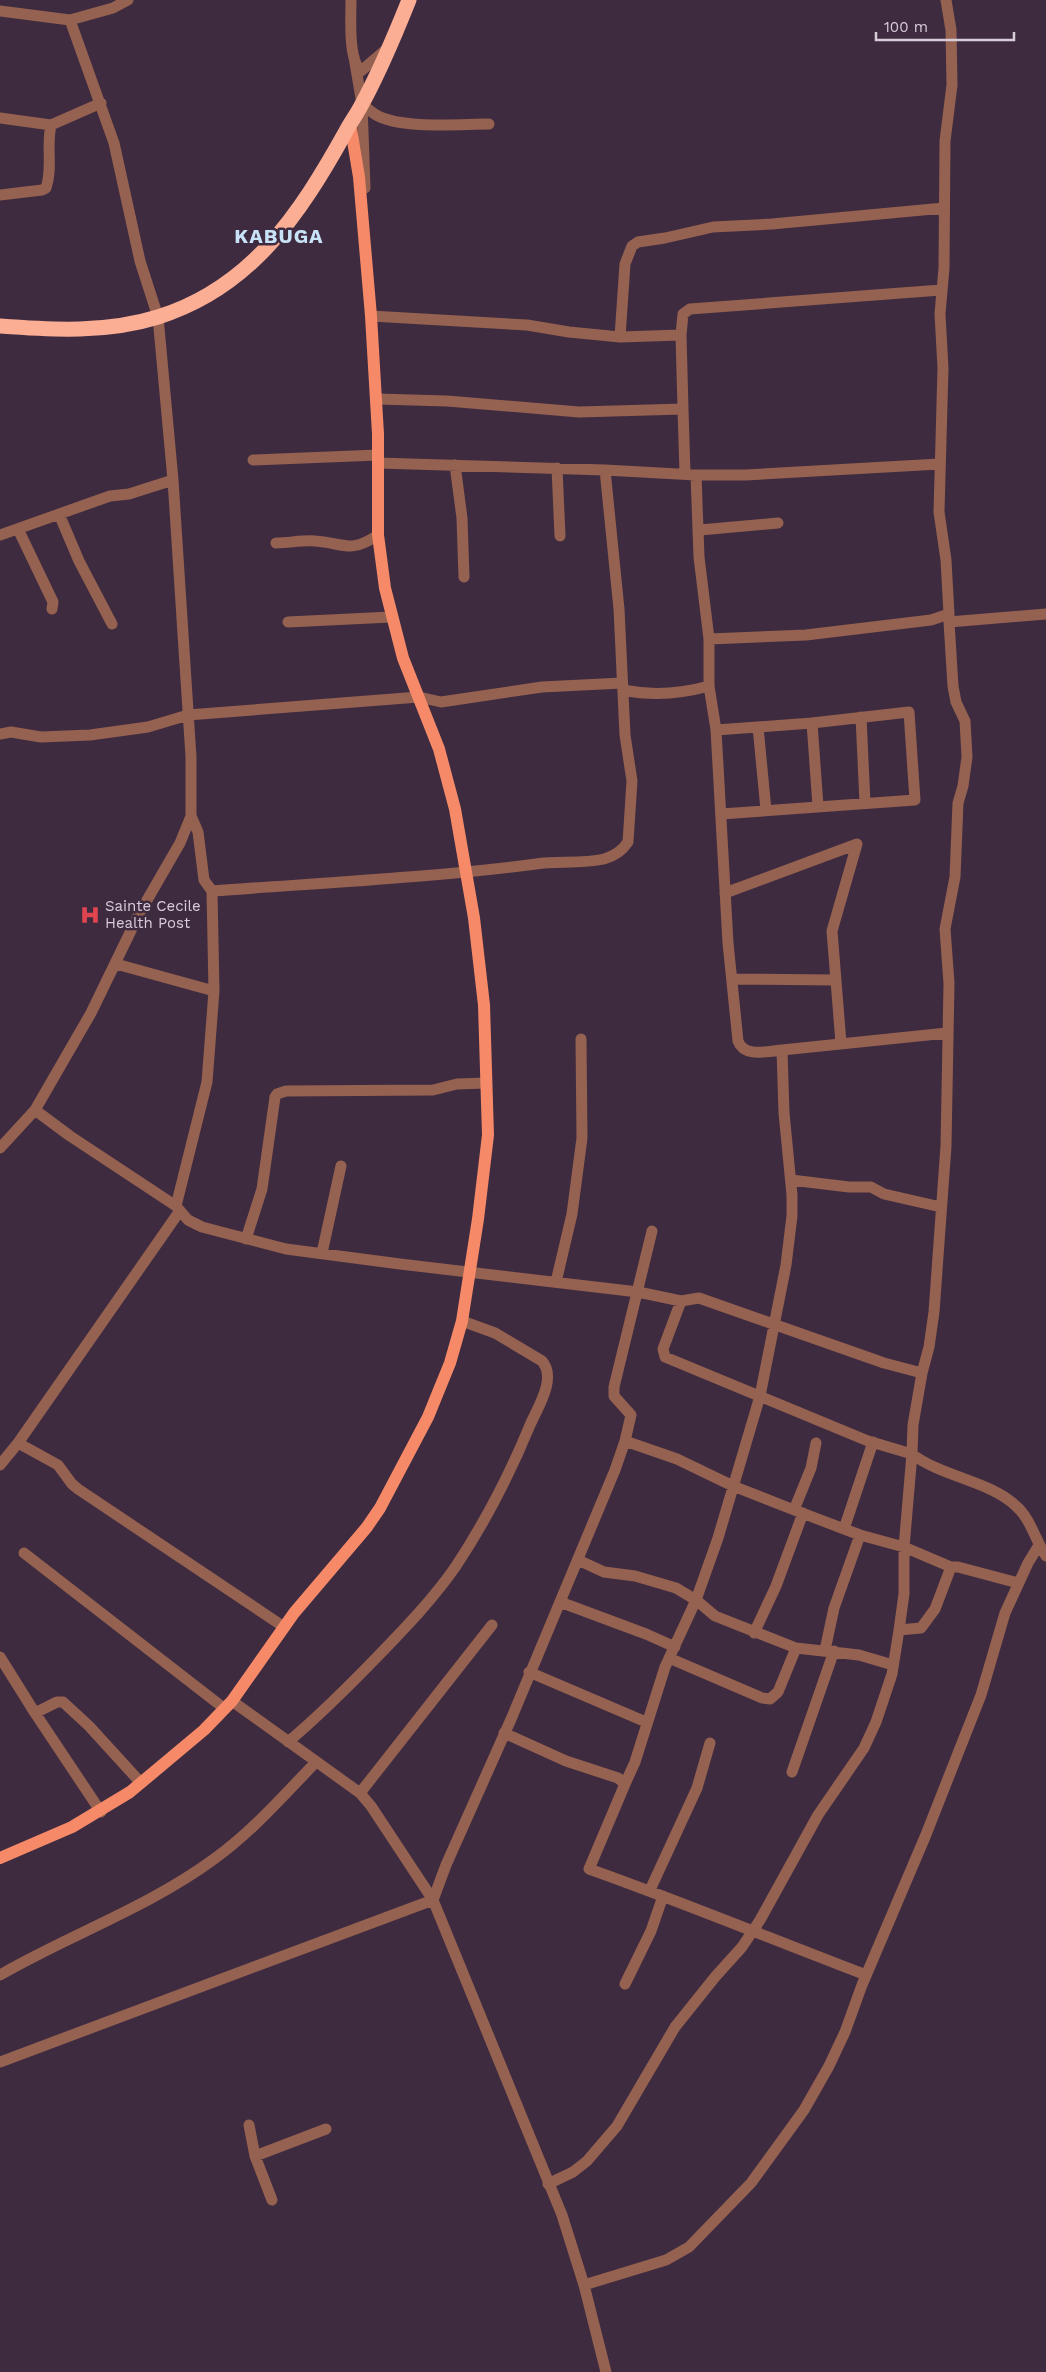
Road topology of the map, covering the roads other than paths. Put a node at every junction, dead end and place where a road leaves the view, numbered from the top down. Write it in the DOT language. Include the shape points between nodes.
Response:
graph roads {
  1 [pos="128,0"];
  2 [pos="351,0"];
  3 [pos="409,0"];
  4 [pos="946,0"];
  5 [pos="0,11"];
  6 [pos="70,20"];
  7 [pos="390,46"];
  8 [pos="354,57"];
  9 [pos="101,103"];
  10 [pos="362,104"];
  11 [pos="0,118"];
  12 [pos="350,123"];
  13 [pos="489,124"];
  14 [pos="50,125"];
  15 [pos="0,195"];
  16 [pos="944,208"];
  17 [pos="369,287"];
  18 [pos="941,290"];
  19 [pos="371,316"];
  20 [pos="158,317"];
  21 [pos="0,326"];
  22 [pos="681,335"];
  23 [pos="620,337"];
  24 [pos="377,399"];
  25 [pos="682,409"];
  26 [pos="378,459"];
  27 [pos="253,460"];
  28 [pos="939,464"];
  29 [pos="455,465"];
  30 [pos="557,468"];
  31 [pos="605,470"];
  32 [pos="691,474"];
  33 [pos="173,480"];
  34 [pos="59,514"];
  35 [pos="778,523"];
  36 [pos="18,529"];
  37 [pos="700,530"];
  38 [pos="0,535"];
  39 [pos="378,535"];
  40 [pos="560,536"];
  41 [pos="276,543"];
  42 [pos="464,577"];
  43 [pos="52,609"];
  44 [pos="1046,614"];
  45 [pos="391,617"];
  46 [pos="949,618"];
  47 [pos="288,622"];
  48 [pos="112,624"];
  49 [pos="710,638"];
  50 [pos="623,686"];
  51 [pos="709,686"];
  52 [pos="419,697"];
  53 [pos="188,715"];
  54 [pos="861,717"];
  55 [pos="812,723"];
  56 [pos="758,727"];
  57 [pos="716,730"];
  58 [pos="0,734"];
  59 [pos="865,803"];
  60 [pos="818,806"];
  61 [pos="766,810"];
  62 [pos="721,814"];
  63 [pos="191,816"];
  64 [pos="465,873"];
  65 [pos="212,891"];
  66 [pos="725,893"];
  67 [pos="116,964"];
  68 [pos="733,979"];
  69 [pos="835,980"];
  70 [pos="214,991"];
  71 [pos="947,1033"];
  72 [pos="581,1039"];
  73 [pos="841,1043"];
  74 [pos="782,1050"];
  75 [pos="486,1083"];
  76 [pos="35,1110"];
  77 [pos="0,1148"];
  78 [pos="341,1166"];
  79 [pos="790,1180"];
  80 [pos="941,1207"];
  81 [pos="178,1209"];
  82 [pos="652,1231"];
  83 [pos="246,1239"];
  84 [pos="322,1253"];
  85 [pos="470,1272"];
  86 [pos="556,1282"];
  87 [pos="638,1292"];
  88 [pos="681,1301"];
  89 [pos="462,1321"];
  90 [pos="774,1324"];
  91 [pos="922,1373"];
  92 [pos="760,1396"];
  93 [pos="625,1441"];
  94 [pos="873,1442"];
  95 [pos="18,1443"];
  96 [pos="816,1443"];
  97 [pos="4,1453"];
  98 [pos="912,1454"];
  99 [pos="0,1465"];
  100 [pos="733,1486"];
  101 [pos="799,1512"];
  102 [pos="844,1529"];
  103 [pos="860,1536"];
  104 [pos="1039,1545"];
  105 [pos="904,1547"];
  106 [pos="24,1553"];
  107 [pos="1046,1556"];
  108 [pos="578,1560"];
  109 [pos="951,1567"];
  110 [pos="1018,1583"];
  111 [pos="696,1600"];
  112 [pos="560,1602"];
  113 [pos="492,1625"];
  114 [pos="284,1627"];
  115 [pos="899,1630"];
  116 [pos="754,1633"];
  117 [pos="675,1647"];
  118 [pos="796,1648"];
  119 [pos="829,1651"];
  120 [pos="0,1657"];
  121 [pos="669,1658"];
  122 [pos="893,1665"];
  123 [pos="529,1672"];
  124 [pos="228,1705"];
  125 [pos="35,1713"];
  126 [pos="646,1722"];
  127 [pos="504,1733"];
  128 [pos="288,1742"];
  129 [pos="710,1743"];
  130 [pos="316,1762"];
  131 [pos="792,1772"];
  132 [pos="141,1783"];
  133 [pos="625,1784"];
  134 [pos="360,1793"];
  135 [pos="101,1812"];
  136 [pos="0,1858"];
  137 [pos="650,1890"];
  138 [pos="663,1896"];
  139 [pos="433,1900"];
  140 [pos="752,1932"];
  141 [pos="0,1975"];
  142 [pos="866,1975"];
  143 [pos="625,1984"];
  144 [pos="0,2062"];
  145 [pos="249,2125"];
  146 [pos="326,2130"];
  147 [pos="255,2156"];
  148 [pos="548,2184"];
  149 [pos="272,2200"];
  150 [pos="584,2285"];
  151 [pos="606,2372"];
  1 -- 6 [label="street" via="113,8"];
  2 -- 8 [label="street"];
  3 -- 7 [label="highway"];
  4 -- 16 [label="street" via="951,30 952,85 945,141"];
  5 -- 6 [label="street"];
  6 -- 9 [label="street"];
  7 -- 8 [label="street" via="361,71"];
  7 -- 10 [label="highway"];
  8 -- 10 [label="street"];
  9 -- 14 [label="street"];
  9 -- 20 [label="street" via="123,177 140,260"];
  10 -- 12 [label="highway"];
  10 -- 13 [label="street" via="378,116 413,124"];
  10 -- 17 [label="street"];
  11 -- 14 [label="street"];
  12 -- 17 [label="main road" via="360,177"];
  12 -- 20 [label="highway" via="322,175 279,236 221,287 187,306"];
  14 -- 15 [label="street" via="46,188"];
  16 -- 18 [label="street"];
  16 -- 23 [label="street" via="772,224 713,226 638,242 632,246 625,264"];
  17 -- 19 [label="main road"];
  18 -- 22 [label="street" via="690,309 683,314"];
  18 -- 28 [label="street" via="943,368"];
  19 -- 23 [label="street" via="527,325"];
  19 -- 24 [label="main road"];
  20 -- 21 [label="highway" via="88,329"];
  20 -- 33 [label="street"];
  22 -- 23 [label="street"];
  22 -- 25 [label="street"];
  24 -- 25 [label="street" via="579,412"];
  24 -- 26 [label="main road"];
  25 -- 32 [label="street"];
  26 -- 27 [label="street"];
  26 -- 29 [label="street"];
  26 -- 39 [label="main road"];
  28 -- 32 [label="street" via="746,475"];
  28 -- 46 [label="street" via="940,532 946,560"];
  29 -- 30 [label="street"];
  29 -- 42 [label="street" via="462,518"];
  30 -- 31 [label="street"];
  30 -- 40 [label="street"];
  31 -- 32 [label="street"];
  31 -- 50 [label="street"];
  32 -- 37 [label="street"];
  33 -- 34 [label="street" via="130,494 110,496"];
  33 -- 53 [label="street"];
  34 -- 36 [label="street"];
  34 -- 48 [label="street"];
  35 -- 37 [label="street"];
  36 -- 38 [label="street"];
  36 -- 43 [label="street" via="53,602"];
  37 -- 49 [label="street" via="699,557"];
  39 -- 41 [label="street" via="366,544 350,547 316,541"];
  39 -- 45 [label="main road"];
  44 -- 46 [label="street"];
  45 -- 47 [label="street"];
  45 -- 52 [label="main road"];
  46 -- 49 [label="street" via="806,634"];
  46 -- 71 [label="street" via="954,695 965,722 967,748 958,803 955,877 945,929 949,982"];
  49 -- 51 [label="street"];
  50 -- 51 [label="street" via="663,694"];
  50 -- 52 [label="street" via="542,687 440,702"];
  50 -- 64 [label="street" via="625,735 632,781 630,828 628,842 623,849 603,859 557,861"];
  51 -- 57 [label="street"];
  52 -- 53 [label="street"];
  52 -- 64 [label="main road" via="455,809"];
  53 -- 58 [label="street" via="148,727 90,736"];
  53 -- 63 [label="street"];
  54 -- 55 [label="street"];
  54 -- 59 [label="street"];
  54 -- 59 [label="street" via="909,712 914,756 915,800"];
  55 -- 56 [label="street"];
  55 -- 60 [label="street"];
  56 -- 57 [label="street"];
  56 -- 61 [label="street"];
  57 -- 62 [label="street"];
  59 -- 60 [label="street"];
  60 -- 61 [label="street"];
  61 -- 62 [label="street"];
  62 -- 66 [label="street"];
  63 -- 65 [label="street" via="198,832 204,880"];
  63 -- 67 [label="street"];
  64 -- 65 [label="street"];
  64 -- 75 [label="main road" via="484,1005"];
  65 -- 70 [label="street"];
  66 -- 68 [label="street"];
  66 -- 69 [label="street" via="858,844 832,931"];
  67 -- 70 [label="street"];
  67 -- 76 [label="street" via="92,1013"];
  68 -- 69 [label="street"];
  68 -- 74 [label="street" via="740,1046 748,1051"];
  69 -- 73 [label="street"];
  70 -- 81 [label="street" via="207,1082"];
  71 -- 73 [label="street"];
  71 -- 80 [label="street" via="948,1109"];
  72 -- 86 [label="street" via="582,1138 572,1214"];
  73 -- 74 [label="street"];
  74 -- 79 [label="street"];
  75 -- 83 [label="street" via="457,1084 432,1090 286,1091 277,1094 262,1188"];
  75 -- 85 [label="main road" via="487,1152"];
  76 -- 77 [label="street"];
  76 -- 81 [label="street"];
  78 -- 84 [label="street"];
  79 -- 80 [label="street" via="850,1187 871,1186 884,1194"];
  79 -- 90 [label="street" via="789,1239"];
  80 -- 91 [label="street" via="934,1312"];
  81 -- 83 [label="street" via="188,1220 202,1227"];
  81 -- 95 [label="street"];
  82 -- 87 [label="street"];
  83 -- 84 [label="street"];
  84 -- 85 [label="street"];
  85 -- 86 [label="street"];
  85 -- 89 [label="main road"];
  86 -- 87 [label="street"];
  87 -- 88 [label="street"];
  87 -- 93 [label="street" via="614,1392 631,1415"];
  88 -- 90 [label="street" via="699,1298"];
  88 -- 92 [label="street" via="663,1349 665,1357"];
  89 -- 114 [label="main road" via="450,1363 428,1418 393,1485 367,1527"];
  89 -- 128 [label="street" via="495,1333 547,1367 548,1378 540,1400 501,1490 439,1590 354,1681"];
  90 -- 91 [label="street"];
  90 -- 92 [label="street"];
  91 -- 98 [label="street" via="913,1419"];
  92 -- 94 [label="street"];
  92 -- 100 [label="street"];
  93 -- 100 [label="street" via="677,1459"];
  93 -- 108 [label="street"];
  94 -- 98 [label="street"];
  94 -- 102 [label="street"];
  95 -- 97 [label="street"];
  95 -- 114 [label="street" via="58,1465 78,1489"];
  96 -- 101 [label="street"];
  97 -- 99 [label="street"];
  98 -- 104 [label="street" via="1016,1505"];
  98 -- 105 [label="street"];
  100 -- 101 [label="street"];
  100 -- 111 [label="street"];
  101 -- 102 [label="street"];
  101 -- 116 [label="street" via="776,1586"];
  102 -- 103 [label="street"];
  103 -- 105 [label="street"];
  103 -- 119 [label="street" via="834,1608"];
  104 -- 107 [label="street"];
  104 -- 110 [label="street"];
  105 -- 109 [label="street"];
  105 -- 115 [label="street" via="904,1594"];
  106 -- 124 [label="street"];
  108 -- 111 [label="street" via="604,1572 635,1576 676,1588"];
  108 -- 112 [label="street"];
  109 -- 110 [label="street" via="958,1566"];
  109 -- 115 [label="street" via="930,1618 921,1628"];
  110 -- 142 [label="street" via="1003,1618 981,1695"];
  111 -- 116 [label="street" via="716,1616"];
  111 -- 117 [label="street"];
  112 -- 117 [label="street"];
  112 -- 123 [label="street"];
  113 -- 134 [label="street"];
  114 -- 124 [label="main road"];
  115 -- 122 [label="street"];
  116 -- 118 [label="street"];
  117 -- 121 [label="street"];
  118 -- 119 [label="street"];
  118 -- 121 [label="street" via="778,1692 770,1699"];
  119 -- 122 [label="street"];
  119 -- 131 [label="street"];
  120 -- 125 [label="street"];
  121 -- 126 [label="street"];
  122 -- 140 [label="street" via="876,1722 864,1748 818,1815"];
  123 -- 126 [label="street"];
  123 -- 127 [label="street"];
  124 -- 128 [label="street"];
  124 -- 132 [label="main road" via="204,1730"];
  125 -- 132 [label="street" via="62,1702 89,1726"];
  125 -- 135 [label="street"];
  126 -- 133 [label="street"];
  127 -- 133 [label="street" via="566,1761 618,1778"];
  127 -- 139 [label="street"];
  128 -- 130 [label="street"];
  129 -- 137 [label="street" via="697,1788"];
  130 -- 134 [label="street"];
  130 -- 141 [label="street" via="247,1832 214,1859 178,1882"];
  132 -- 135 [label="main road"];
  133 -- 137 [label="street" via="589,1869"];
  134 -- 139 [label="street"];
  135 -- 136 [label="main road" via="39,1843"];
  137 -- 138 [label="street"];
  138 -- 140 [label="street"];
  138 -- 143 [label="street"];
  139 -- 144 [label="street"];
  139 -- 148 [label="street"];
  140 -- 142 [label="street"];
  140 -- 148 [label="street" via="675,2027 612,2133 587,2161"];
  142 -- 150 [label="street" via="829,2066 799,2117 751,2183 703,2234 680,2253"];
  145 -- 147 [label="street"];
  146 -- 147 [label="street"];
  147 -- 149 [label="street"];
  148 -- 150 [label="street"];
  150 -- 151 [label="street"];
}
